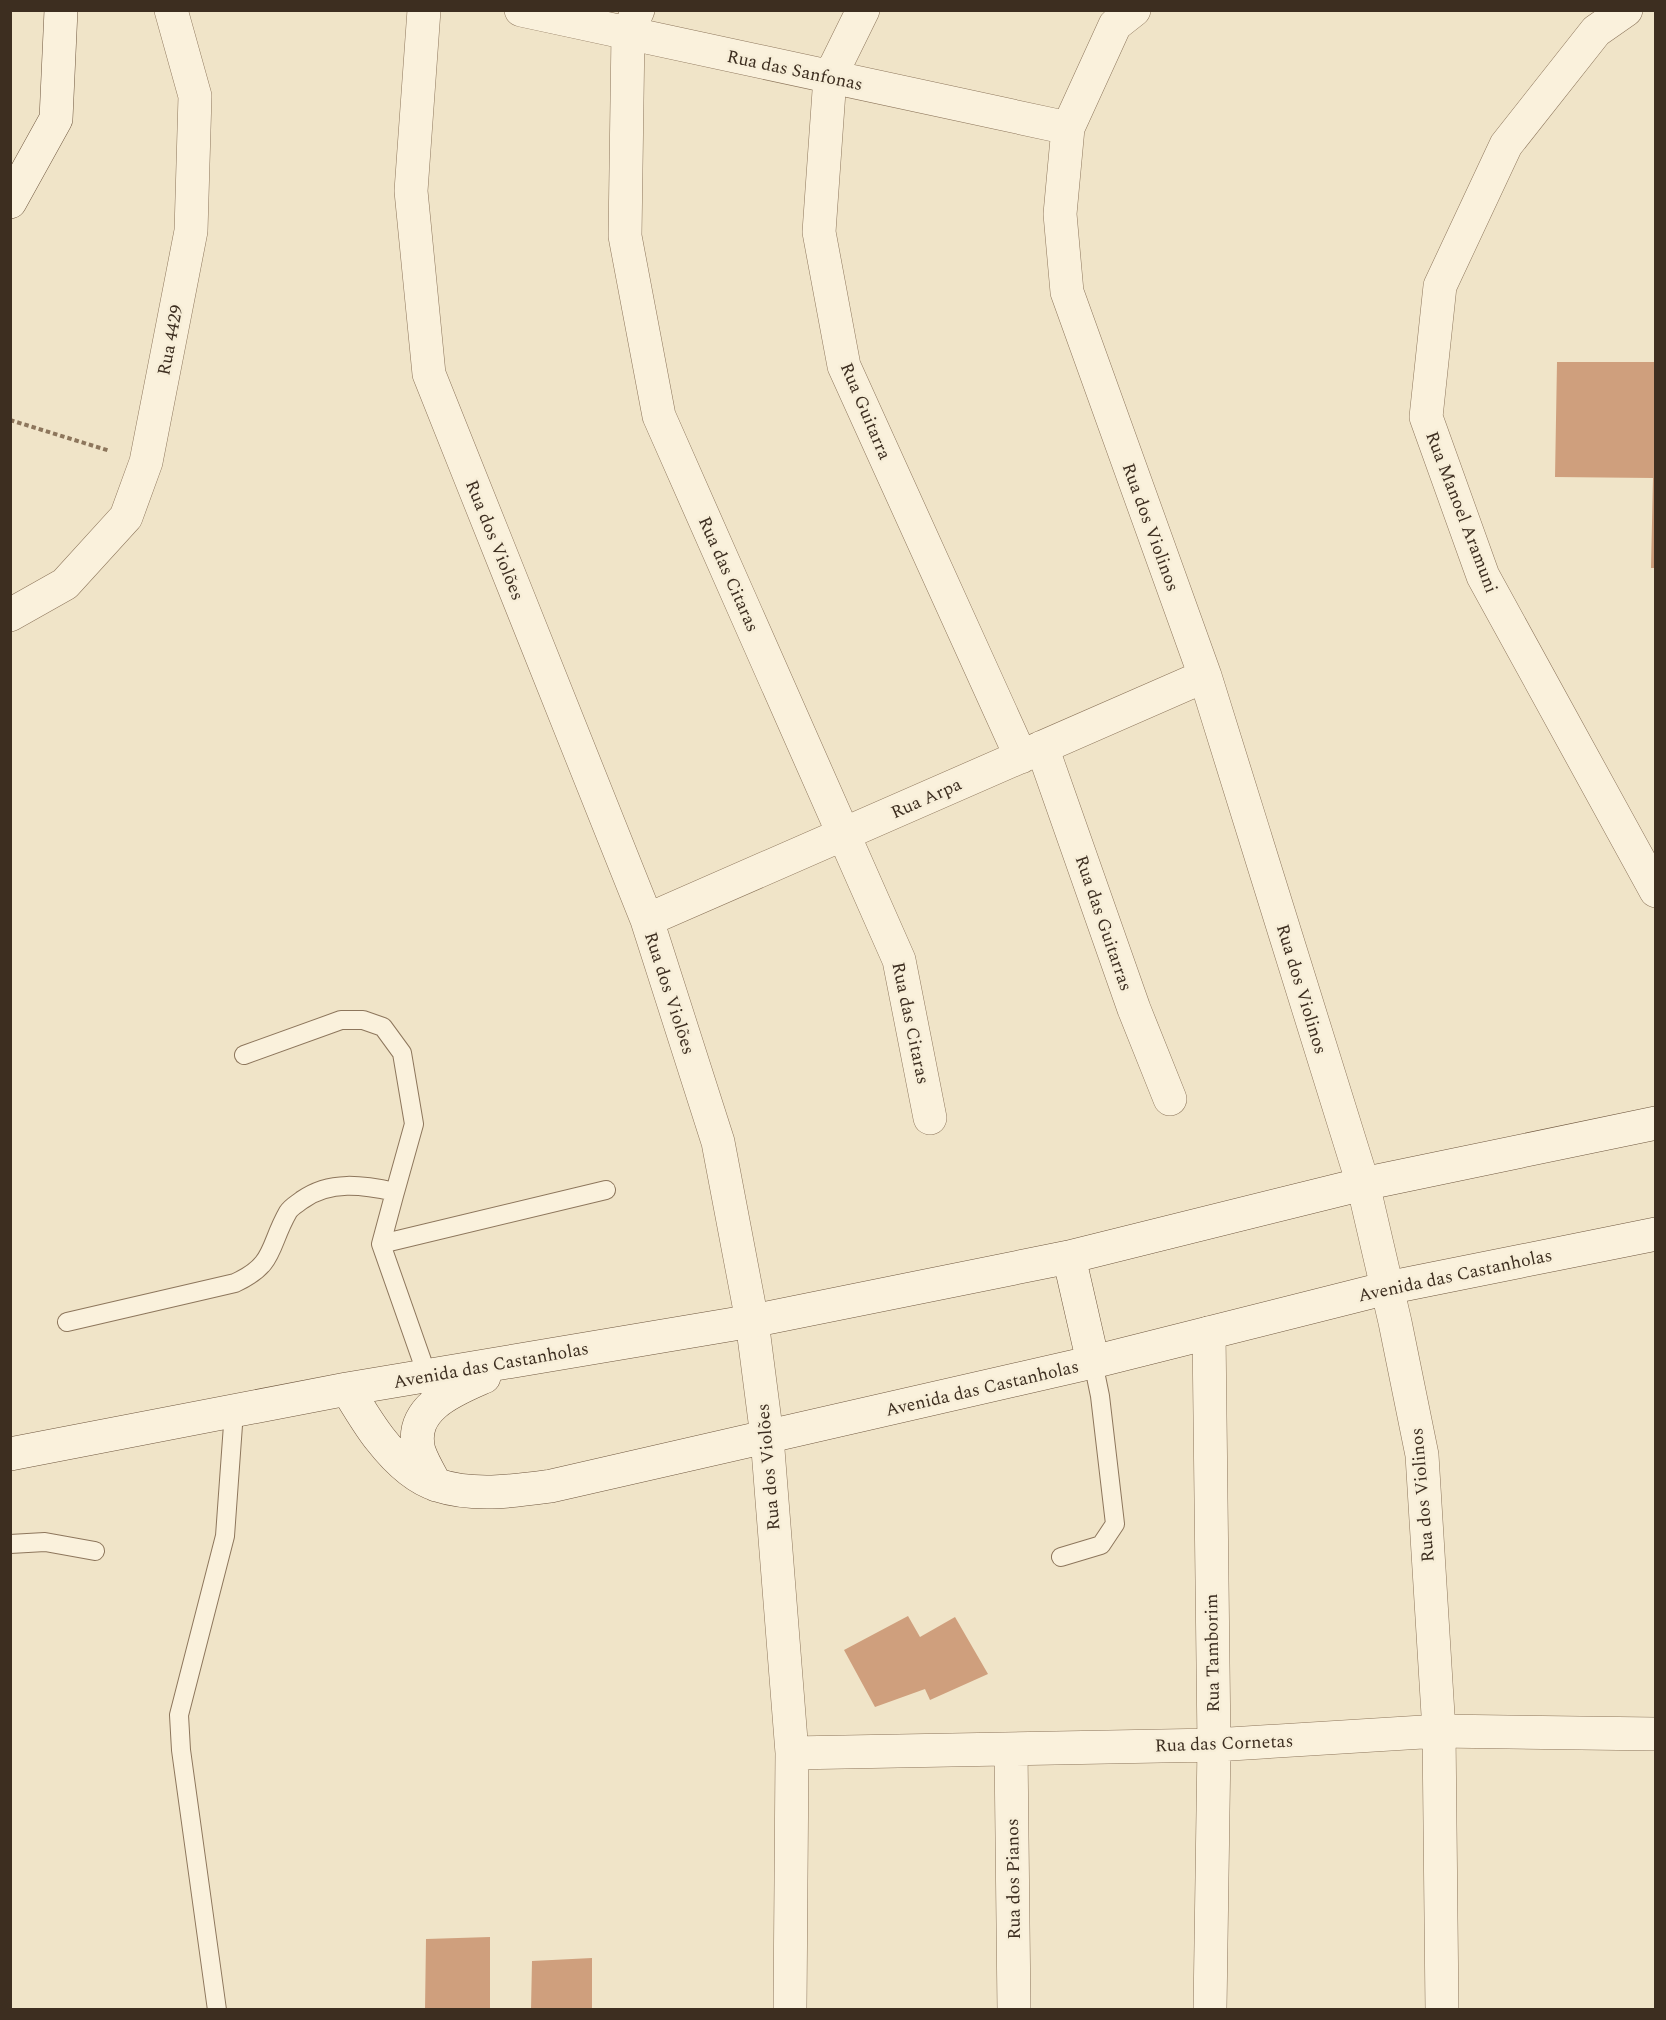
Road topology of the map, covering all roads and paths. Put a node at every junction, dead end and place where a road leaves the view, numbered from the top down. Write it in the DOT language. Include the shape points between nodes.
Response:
graph roads {
  1 [pos="61,10"];
  2 [pos="171,10"];
  3 [pos="424,10"];
  4 [pos="521,10"];
  5 [pos="863,10"];
  6 [pos="1134,10"];
  7 [pos="1626,10"];
  8 [pos="633,22"];
  9 [pos="830,77"];
  10 [pos="1068,128"];
  11 [pos="10,202"];
  12 [pos="10,420"];
  13 [pos="146,462"];
  14 [pos="10,615"];
  15 [pos="1205,676"];
  16 [pos="1032,752"];
  17 [pos="844,834"];
  18 [pos="1656,891"];
  19 [pos="647,920"];
  20 [pos="244,1055"];
  21 [pos="1170,1099"];
  22 [pos="930,1118"];
  23 [pos="1656,1123"];
  24 [pos="1363,1184"];
  25 [pos="606,1190"];
  26 [pos="395,1192"];
  27 [pos="1656,1234"];
  28 [pos="381,1244"];
  29 [pos="1069,1257"];
  30 [pos="1387,1288"];
  31 [pos="67,1322"];
  32 [pos="753,1322"];
  33 [pos="1209,1333"];
  34 [pos="524,1359"];
  35 [pos="1093,1362"];
  36 [pos="427,1375"];
  37 [pos="347,1389"];
  38 [pos="234,1411"];
  39 [pos="767,1437"];
  40 [pos="10,1454"];
  41 [pos="436,1485"];
  42 [pos="10,1544"];
  43 [pos="95,1551"];
  44 [pos="1061,1557"];
  45 [pos="1439,1731"];
  46 [pos="1656,1734"];
  47 [pos="1214,1745"];
  48 [pos="1011,1749"];
  49 [pos="792,1753"];
  50 [pos="218,2010"];
  51 [pos="790,2010"];
  52 [pos="1014,2010"];
  53 [pos="1210,2010"];
  54 [pos="1442,2010"];
  1 -- 11 [label="street" via="56,119"];
  2 -- 13 [label="street, Rua 4429" via="195,96 191,231"];
  3 -- 19 [label="street, Rua dos Violões" via="411,191 429,374"];
  4 -- 8 [label="street, Rua das Sanfonas"];
  5 -- 9 [label="street, Rua Guitarra"];
  6 -- 10 [label="street, Rua dos Violinos" via="1115,25"];
  7 -- 18 [label="street, Rua Manoel Aramuni" via="1596,31 1506,145 1440,286 1426,417 1483,576"];
  8 -- 9 [label="street, Rua das Sanfonas"];
  8 -- 17 [label="street, Rua das Citaras" via="625,236 659,416"];
  9 -- 10 [label="street, Rua das Sanfonas"];
  9 -- 16 [label="street, Rua Guitarra" via="819,232 844,366"];
  10 -- 15 [label="street, Rua dos Violinos" via="1060,214 1067,292"];
  12 -- 13 [label="path"];
  13 -- 14 [label="street, Rua 4429" via="126,517 65,584"];
  15 -- 16 [label="street, Rua Arpa"];
  15 -- 24 [label="street, Rua dos Violinos"];
  16 -- 17 [label="street, Rua Arpa"];
  16 -- 21 [label="street, Rua das Guitarras"];
  17 -- 19 [label="street, Rua Arpa"];
  17 -- 22 [label="street, Rua das Citaras" via="899,960"];
  19 -- 32 [label="street, Rua dos Violões" via="718,1142"];
  20 -- 26 [label="lane" via="340,1020 363,1020 383,1027 402,1053 414,1124"];
  23 -- 24 [label="street, Avenida das Castanholas"];
  24 -- 29 [label="street, Avenida das Castanholas"];
  24 -- 30 [label="street, Rua dos Violinos"];
  25 -- 28 [label="lane"];
  26 -- 28 [label="lane"];
  26 -- 31 [label="lane" via="364,1185 334,1186 310,1194 289,1210 266,1261 253,1275 235,1283"];
  27 -- 30 [label="street, Avenida das Castanholas"];
  28 -- 36 [label="lane"];
  29 -- 32 [label="street, Avenida das Castanholas"];
  29 -- 35 [label="street"];
  30 -- 33 [label="street, Avenida das Castanholas"];
  30 -- 45 [label="street, Rua dos Violinos" via="1422,1455"];
  32 -- 34 [label="street, Avenida das Castanholas"];
  32 -- 39 [label="street, Rua dos Violões"];
  33 -- 35 [label="street, Avenida das Castanholas"];
  33 -- 47 [label="street, Rua Tamborim"];
  34 -- 36 [label="street, Avenida das Castanholas"];
  34 -- 41 [label="street" via="446,1394 430,1406 418,1433 418,1448"];
  35 -- 39 [label="street, Avenida das Castanholas"];
  35 -- 44 [label="lane" via="1115,1524 1101,1545"];
  36 -- 37 [label="street, Avenida das Castanholas"];
  37 -- 38 [label="street, Avenida das Castanholas"];
  37 -- 41 [label="street, Avenida das Castanholas" via="380,1439 408,1468"];
  38 -- 40 [label="street, Avenida das Castanholas"];
  38 -- 50 [label="lane" via="225,1536 179,1716"];
  39 -- 41 [label="street, Avenida das Castanholas" via="551,1486 506,1492"];
  39 -- 49 [label="street, Rua dos Violões"];
  42 -- 43 [label="lane" via="45,1542"];
  45 -- 46 [label="street, Rua das Cornetas"];
  45 -- 47 [label="street, Rua das Cornetas"];
  45 -- 54 [label="street, Rua dos Violinos"];
  47 -- 48 [label="street, Rua das Cornetas"];
  47 -- 53 [label="street, Rua Tamborim"];
  48 -- 49 [label="street, Rua das Cornetas"];
  48 -- 52 [label="street, Rua dos Pianos"];
  49 -- 51 [label="street, Rua dos Violões"];
}
